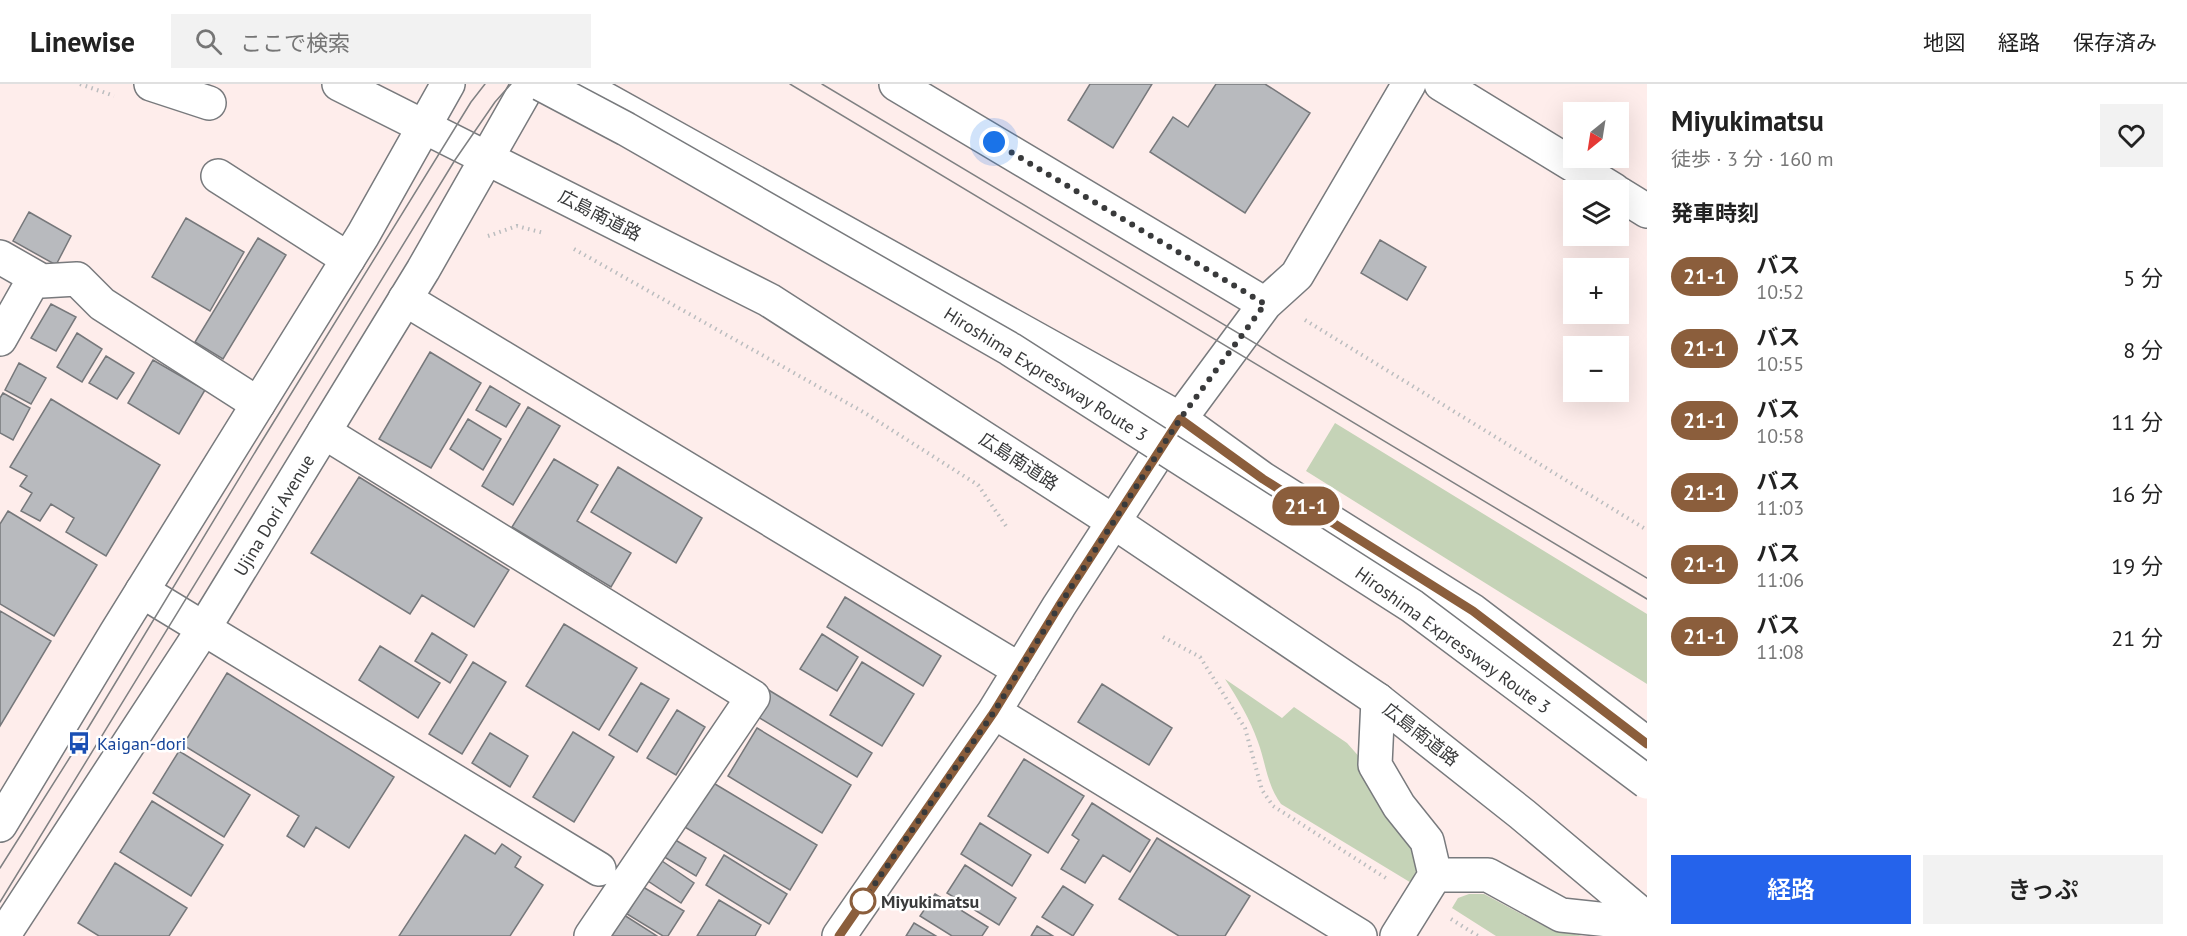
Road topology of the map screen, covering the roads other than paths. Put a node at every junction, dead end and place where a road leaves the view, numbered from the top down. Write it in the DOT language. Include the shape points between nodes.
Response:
graph roads {
  1 [pos="151,84"];
  2 [pos="339,84"];
  3 [pos="448,84"];
  4 [pos="529,84"];
  5 [pos="541,84"];
  6 [pos="578,84"];
  7 [pos="896,84"];
  8 [pos="1409,84"];
  9 [pos="1441,84"];
  10 [pos="209,104"];
  11 [pos="424,126"];
  12 [pos="486,158"];
  13 [pos="218,176"];
  14 [pos="1598,180"];
  15 [pos="1629,200"];
  16 [pos="1647,211"];
  17 [pos="0,257"];
  18 [pos="348,259"];
  19 [pos="35,277"];
  20 [pos="405,299"];
  21 [pos="1265,304"];
  22 [pos="0,339"];
  23 [pos="258,404"];
  24 [pos="1180,419"];
  25 [pos="324,432"];
  26 [pos="1114,522"];
  27 [pos="142,591"];
  28 [pos="204,628"];
  29 [pos="1020,670"];
  30 [pos="1378,700"];
  31 [pos="994,712"];
  32 [pos="1647,744"];
  33 [pos="1647,782"];
  34 [pos="0,825"];
  35 [pos="599,869"];
  36 [pos="1427,887"];
  37 [pos="1647,921"];
  38 [pos="3,936"];
  39 [pos="591,936"];
  40 [pos="839,936"];
  41 [pos="1360,936"];
  42 [pos="1397,936"];
  1 -- 10 [label="main road"];
  2 -- 11 [label="main road, 広島南道路"];
  3 -- 11 [label="main road"];
  4 -- 12 [label="main road, Ujina Dori Avenue"];
  5 -- 33 [label="main road, Hiroshima Expressway Route 3, bridge" via="1010,349 1412,606"];
  6 -- 24 [label="main road"];
  7 -- 21 [label="main road"];
  8 -- 21 [label="main road" via="1297,275"];
  9 -- 14 [label="main road"];
  11 -- 12 [label="main road, 広島南道路"];
  11 -- 18 [label="main road"];
  12 -- 20 [label="main road, Ujina Dori Avenue"];
  12 -- 26 [label="main road, 広島南道路" via="769,300"];
  13 -- 18 [label="main road"];
  15 -- 16 [label="main road"];
  17 -- 19 [label="main road"];
  18 -- 23 [label="main road"];
  19 -- 22 [label="main road"];
  19 -- 23 [label="main road" via="42,281 77,279 102,304"];
  20 -- 25 [label="main road, Ujina Dori Avenue"];
  20 -- 29 [label="main road"];
  21 -- 24 [label="main road"];
  23 -- 27 [label="main road"];
  24 -- 26 [label="main road"];
  24 -- 32 [label="main road" via="1263,479 1473,611"];
  25 -- 28 [label="main road, Ujina Dori Avenue"];
  25 -- 39 [label="main road" via="753,697"];
  26 -- 29 [label="main road"];
  26 -- 30 [label="main road, 広島南道路"];
  27 -- 28 [label="main road"];
  27 -- 34 [label="main road"];
  28 -- 35 [label="main road"];
  28 -- 38 [label="main road, Ujina Dori Avenue"];
  29 -- 31 [label="main road"];
  30 -- 36 [label="main road" via="1375,765 1398,806 1427,841"];
  30 -- 37 [label="main road, 広島南道路" via="1522,814"];
  31 -- 40 [label="main road"];
  31 -- 41 [label="main road"];
  36 -- 37 [label="main road" via="1488,875 1561,915"];
  36 -- 42 [label="main road"];
}
